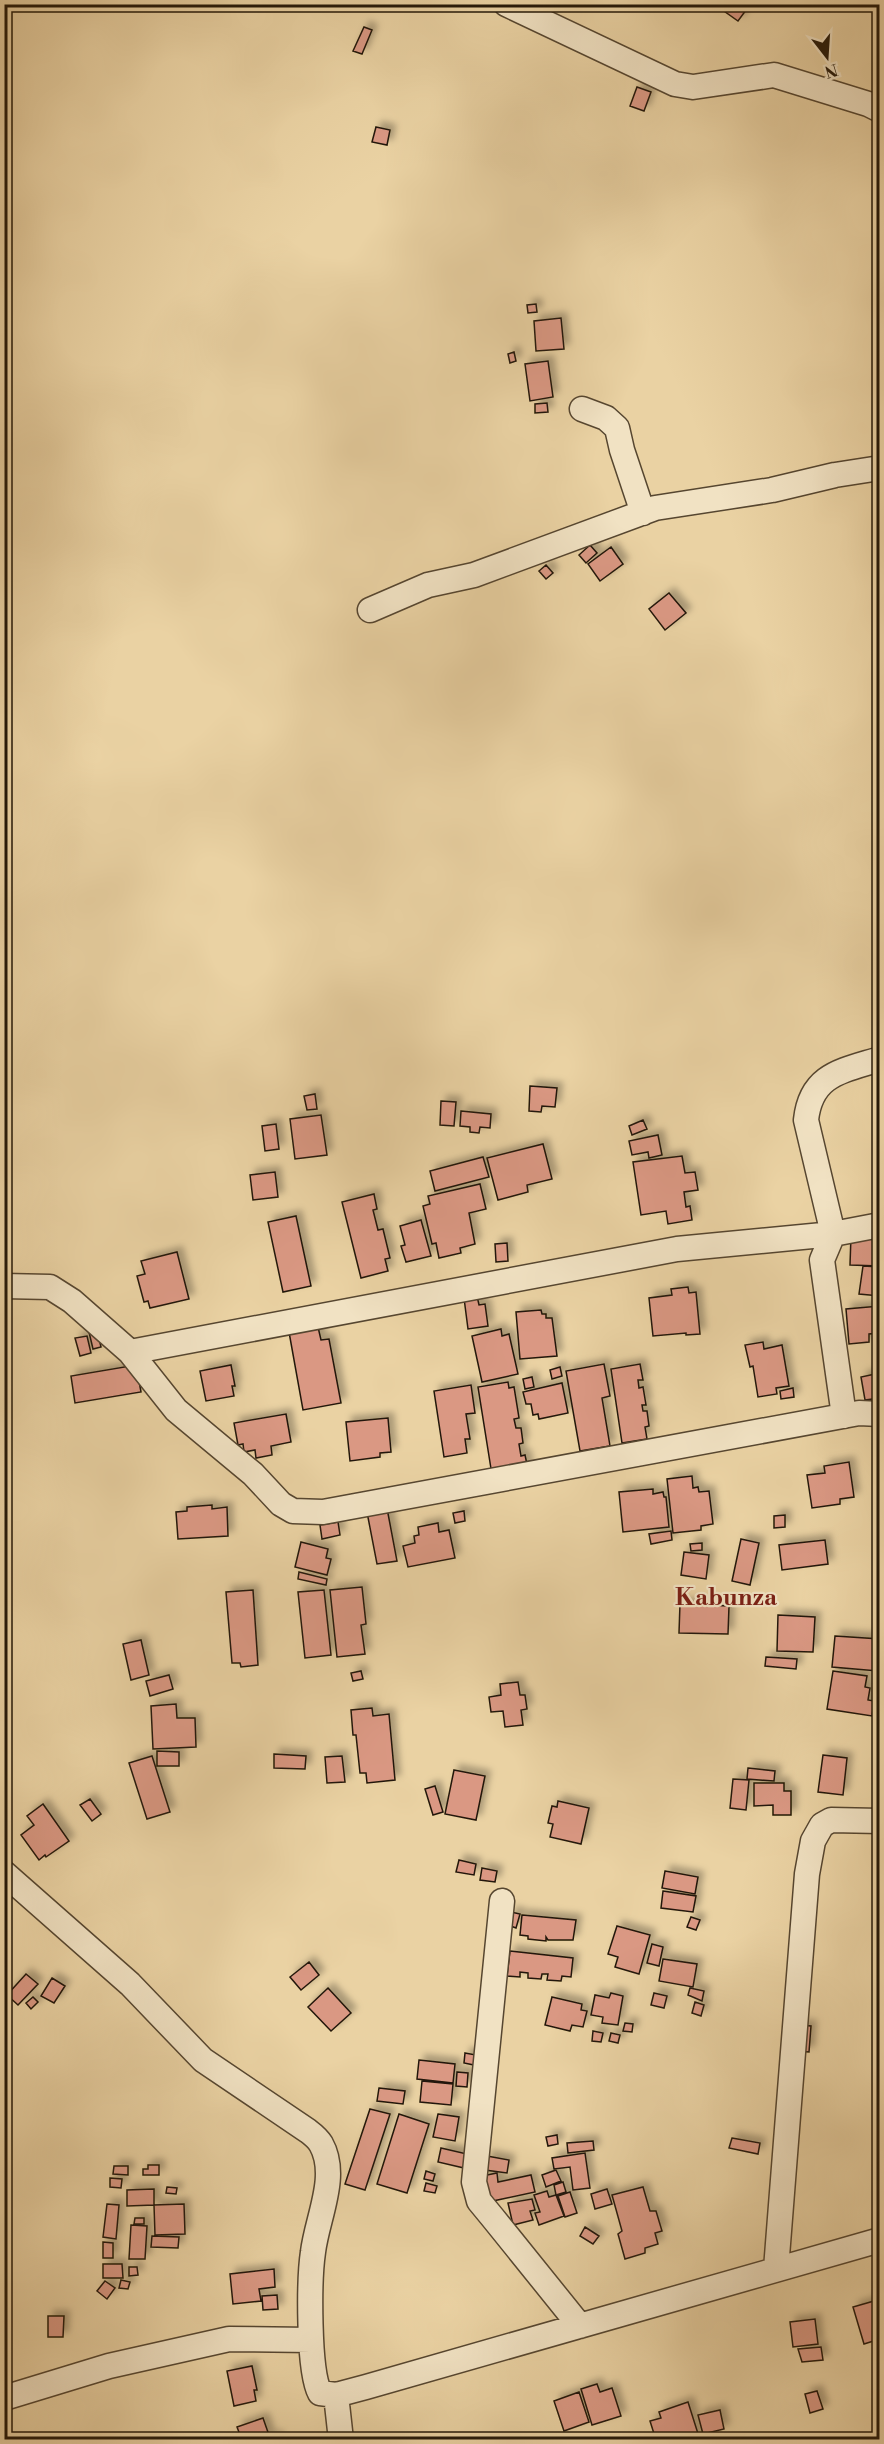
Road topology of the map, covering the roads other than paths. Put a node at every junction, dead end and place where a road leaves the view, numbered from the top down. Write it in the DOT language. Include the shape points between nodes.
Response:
graph roads {
  1 [pos="506,4"];
  2 [pos="879,110"];
  3 [pos="582,409"];
  4 [pos="879,468"];
  5 [pos="643,513"];
  6 [pos="370,610"];
  7 [pos="879,1059"];
  8 [pos="879,1225"];
  9 [pos="833,1234"];
  10 [pos="4,1286"];
  11 [pos="130,1352"];
  12 [pos="879,1414"];
  13 [pos="844,1416"];
  14 [pos="879,1821"];
  15 [pos="4,1873"];
  16 [pos="502,1901"];
  17 [pos="879,2240"];
  18 [pos="776,2269"];
  19 [pos="580,2326"];
  20 [pos="311,2340"];
  21 [pos="336,2395"];
  22 [pos="4,2398"];
  23 [pos="341,2439"];
  1 -- 2 [label="street" via="675,84 693,87 774,75"];
  3 -- 5 [label="street" via="606,418 617,428"];
  4 -- 5 [label="street"];
  5 -- 6 [label="street" via="474,575 428,585"];
  7 -- 9 [label="street" via="834,1073 808,1104 806,1120"];
  8 -- 9 [label="street"];
  9 -- 11 [label="street" via="677,1249"];
  9 -- 13 [label="street" via="822,1260"];
  10 -- 11 [label="street" via="50,1287"];
  11 -- 13 [label="street" via="176,1410 293,1511 323,1512"];
  12 -- 13 [label="street"];
  14 -- 18 [label="street" via="831,1820 822,1824 813,1840 807,1874"];
  15 -- 20 [label="street" via="130,1984 203,2060 321,2143 327,2187 312,2256"];
  16 -- 19 [label="street" via="477,2138 476,2194 483,2208"];
  17 -- 18 [label="street"];
  18 -- 19 [label="street"];
  19 -- 21 [label="street"];
  20 -- 21 [label="street" via="320,2393"];
  20 -- 22 [label="street" via="229,2339 109,2366"];
  21 -- 23 [label="street"];
}
